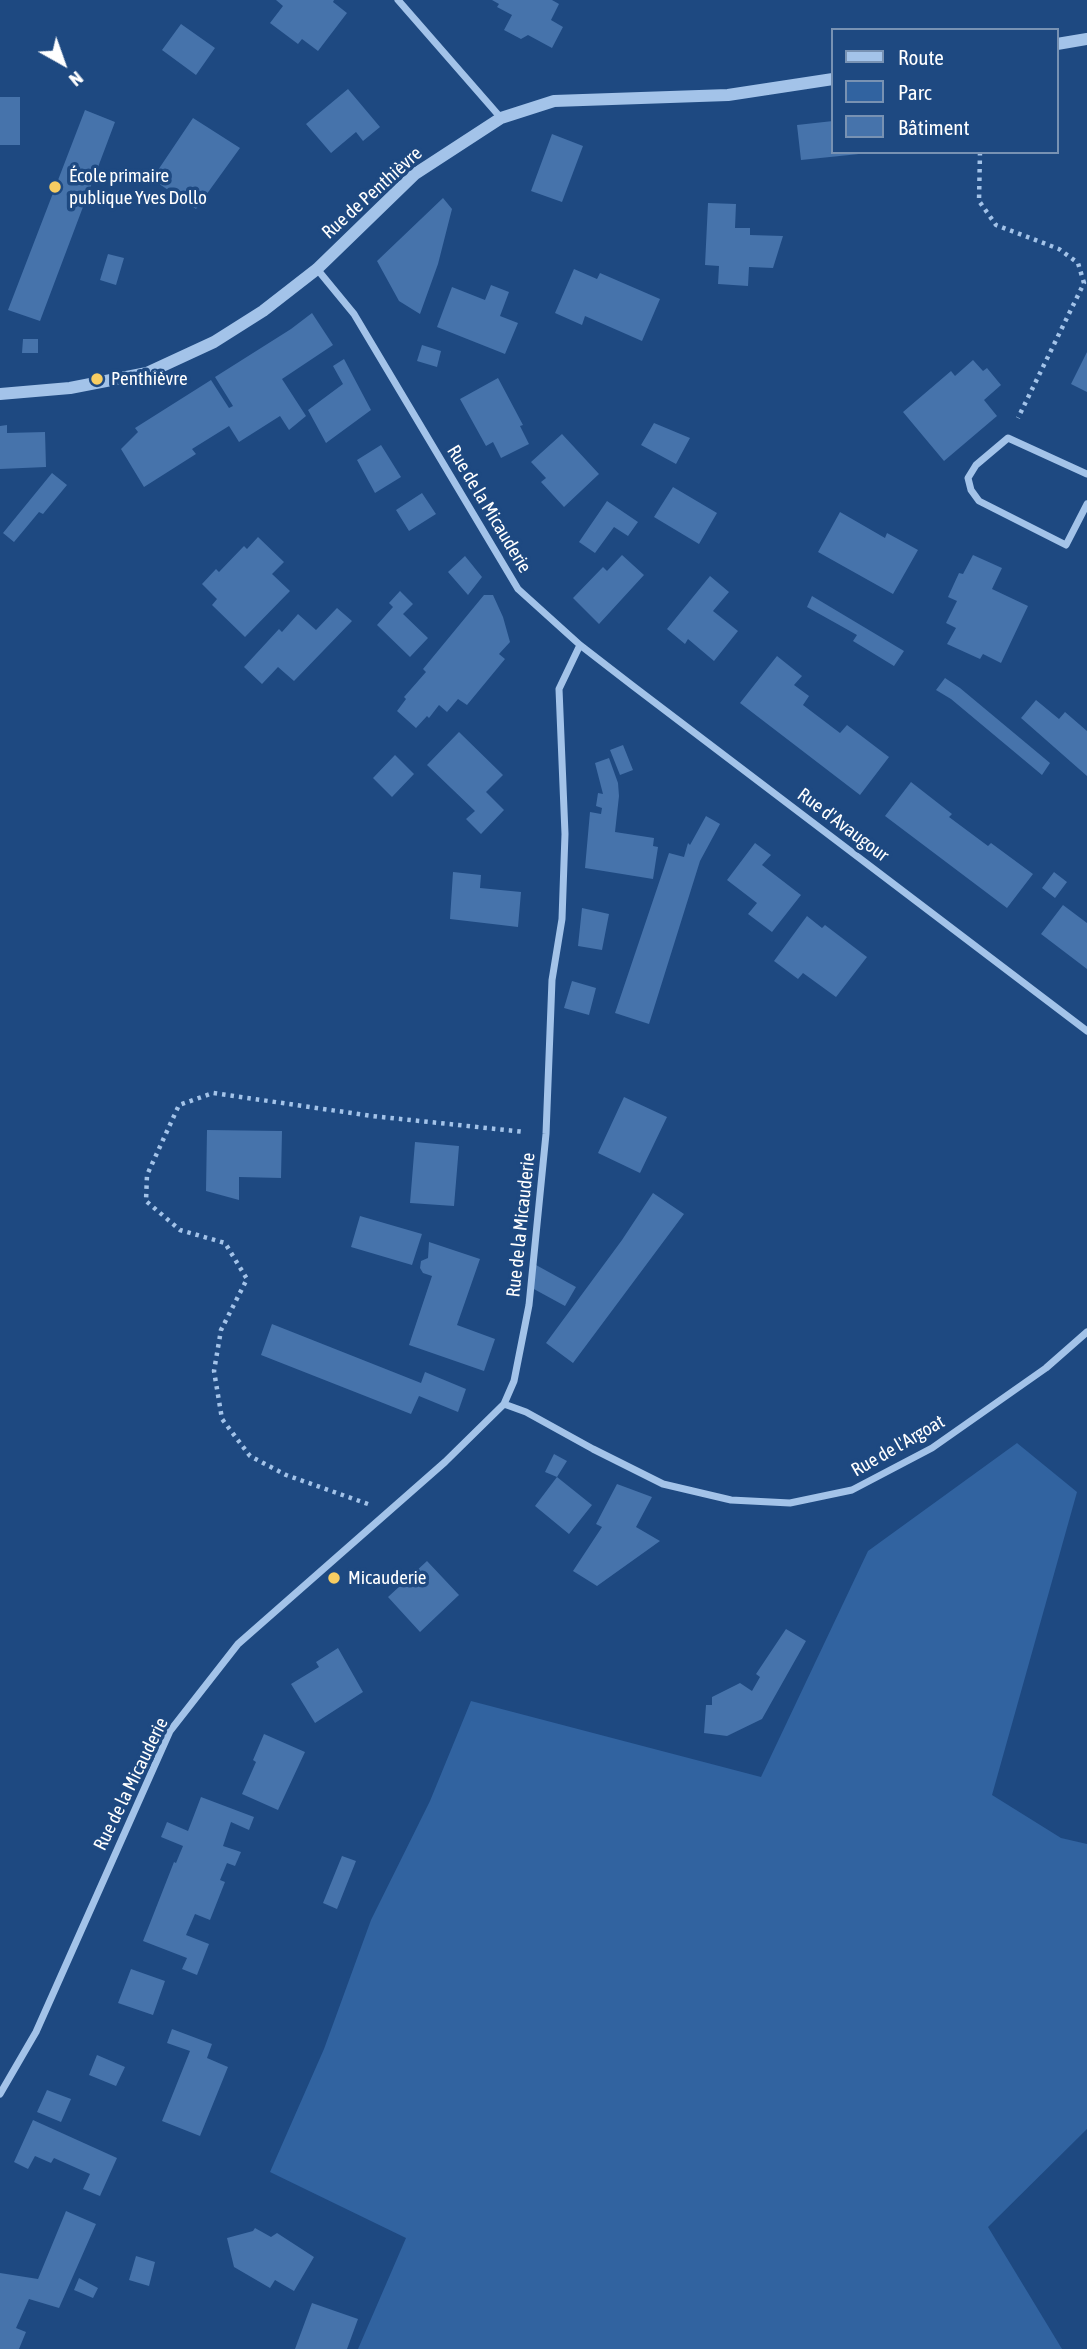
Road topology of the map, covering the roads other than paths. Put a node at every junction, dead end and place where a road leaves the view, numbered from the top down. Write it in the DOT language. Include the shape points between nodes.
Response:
graph roads {
  1 [pos="397,0"];
  2 [pos="1087,39"];
  3 [pos="1059,44"];
  4 [pos="832,79"];
  5 [pos="501,118"];
  6 [pos="317,268"];
  7 [pos="0,394"];
  8 [pos="1087,474"];
  9 [pos="1087,504"];
  10 [pos="580,645"];
  11 [pos="1087,1031"];
  12 [pos="1087,1332"];
  13 [pos="504,1404"];
  14 [pos="0,2094"];
  1 -- 5 [label="street"];
  2 -- 3 [label="street"];
  4 -- 5 [label="street, Rue de Penthièvre" via="728,95 554,101"];
  5 -- 6 [label="street, Rue de Penthièvre" via="415,174"];
  6 -- 7 [label="street, Rue de Penthièvre" via="214,342 147,373 69,388"];
  6 -- 10 [label="street, Rue de la Micauderie" via="354,314 518,589"];
  8 -- 9 [label="street" via="1008,438 976,465 968,478 979,501 1066,545"];
  10 -- 11 [label="street, Rue d'Avaugour"];
  10 -- 13 [label="street, Rue de la Micauderie" via="559,689 565,846 562,919 552,980 547,1134 529,1305 514,1381"];
  12 -- 13 [label="street, Rue de l'Argoat" via="1046,1368 932,1448 852,1490 790,1503 732,1500 663,1484"];
  13 -- 14 [label="street, Rue de la Micauderie" via="383,1518 238,1644 170,1731 36,2032"];
}
